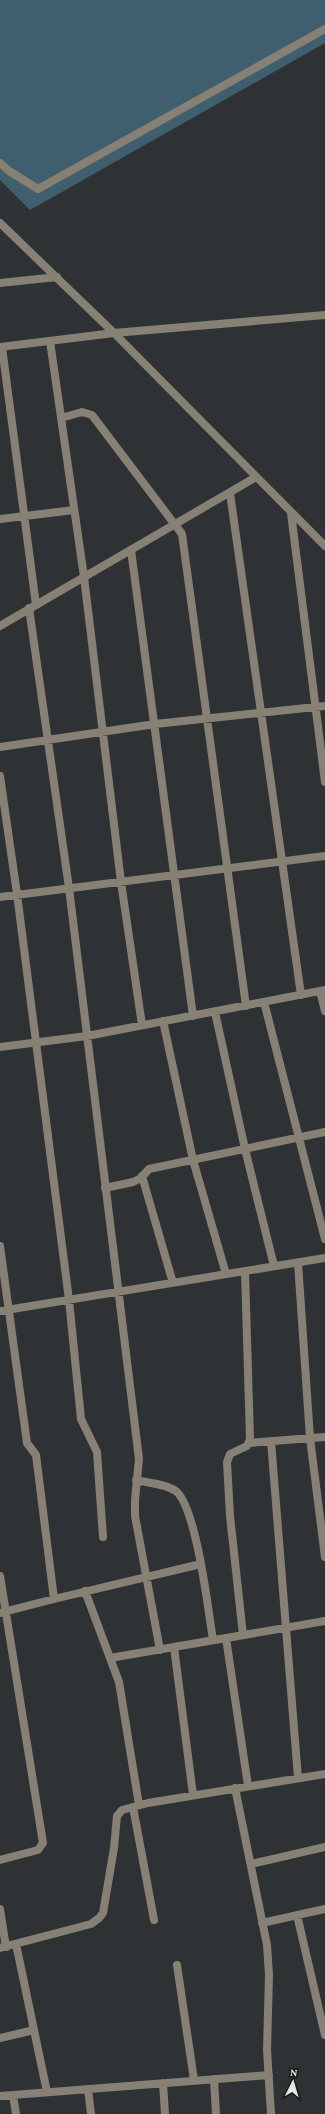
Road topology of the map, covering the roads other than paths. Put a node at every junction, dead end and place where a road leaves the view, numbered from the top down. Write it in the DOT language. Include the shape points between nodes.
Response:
graph roads {
  1 [pos="325,30"];
  2 [pos="0,163"];
  3 [pos="0,223"];
  4 [pos="4,231"];
  5 [pos="57,277"];
  6 [pos="0,283"];
  7 [pos="325,315"];
  8 [pos="114,333"];
  9 [pos="50,341"];
  10 [pos="1,347"];
  11 [pos="61,418"];
  12 [pos="256,477"];
  13 [pos="230,492"];
  14 [pos="74,510"];
  15 [pos="291,512"];
  16 [pos="23,516"];
  17 [pos="0,520"];
  18 [pos="176,524"];
  19 [pos="325,546"];
  20 [pos="131,550"];
  21 [pos="84,577"];
  22 [pos="33,607"];
  23 [pos="0,626"];
  24 [pos="325,706"];
  25 [pos="316,707"];
  26 [pos="261,713"];
  27 [pos="207,718"];
  28 [pos="155,724"];
  29 [pos="103,731"];
  30 [pos="48,739"];
  31 [pos="0,747"];
  32 [pos="0,776"];
  33 [pos="325,782"];
  34 [pos="325,856"];
  35 [pos="281,861"];
  36 [pos="226,868"];
  37 [pos="176,875"];
  38 [pos="121,882"];
  39 [pos="69,888"];
  40 [pos="18,894"];
  41 [pos="0,897"];
  42 [pos="323,991"];
  43 [pos="301,995"];
  44 [pos="264,1002"];
  45 [pos="246,1006"];
  46 [pos="325,1011"];
  47 [pos="215,1012"];
  48 [pos="193,1016"];
  49 [pos="163,1021"];
  50 [pos="142,1026"];
  51 [pos="87,1036"];
  52 [pos="36,1042"];
  53 [pos="0,1047"];
  54 [pos="325,1132"];
  55 [pos="300,1138"];
  56 [pos="245,1149"];
  57 [pos="193,1160"];
  58 [pos="142,1176"];
  59 [pos="105,1188"];
  60 [pos="325,1239"];
  61 [pos="0,1246"];
  62 [pos="325,1258"];
  63 [pos="298,1263"];
  64 [pos="274,1266"];
  65 [pos="245,1271"];
  66 [pos="226,1274"];
  67 [pos="173,1283"];
  68 [pos="118,1292"];
  69 [pos="69,1300"];
  70 [pos="4,1311"];
  71 [pos="325,1437"];
  72 [pos="310,1438"];
  73 [pos="271,1441"];
  74 [pos="249,1443"];
  75 [pos="136,1480"];
  76 [pos="103,1537"];
  77 [pos="325,1557"];
  78 [pos="201,1564"];
  79 [pos="0,1576"];
  80 [pos="146,1576"];
  81 [pos="85,1591"];
  82 [pos="54,1598"];
  83 [pos="3,1613"];
  84 [pos="325,1621"];
  85 [pos="287,1627"];
  86 [pos="243,1635"];
  87 [pos="226,1638"];
  88 [pos="213,1640"];
  89 [pos="174,1647"];
  90 [pos="160,1650"];
  91 [pos="110,1658"];
  92 [pos="325,1774"];
  93 [pos="298,1778"];
  94 [pos="248,1786"];
  95 [pos="235,1788"];
  96 [pos="193,1795"];
  97 [pos="136,1806"];
  98 [pos="325,1847"];
  99 [pos="0,1860"];
  100 [pos="250,1864"];
  101 [pos="0,1909"];
  102 [pos="325,1909"];
  103 [pos="297,1915"];
  104 [pos="154,1920"];
  105 [pos="262,1923"];
  106 [pos="16,1944"];
  107 [pos="3,1947"];
  108 [pos="177,1965"];
  109 [pos="34,2030"];
  110 [pos="325,2035"];
  111 [pos="0,2038"];
  112 [pos="268,2075"];
  113 [pos="214,2079"];
  114 [pos="194,2080"];
  115 [pos="163,2083"];
  116 [pos="88,2089"];
  117 [pos="47,2092"];
  118 [pos="13,2095"];
  119 [pos="0,2096"];
  120 [pos="16,2114"];
  121 [pos="91,2114"];
  122 [pos="165,2114"];
  123 [pos="216,2114"];
  124 [pos="271,2114"];
  1 -- 2 [label="street" via="38,189"];
  3 -- 4 [label="street"];
  4 -- 5 [label="street"];
  5 -- 6 [label="street"];
  5 -- 8 [label="street"];
  7 -- 8 [label="street"];
  8 -- 9 [label="street"];
  8 -- 12 [label="street"];
  9 -- 10 [label="street"];
  9 -- 11 [label="street"];
  10 -- 16 [label="street"];
  11 -- 14 [label="street"];
  11 -- 18 [label="street" via="82,412 92,415"];
  12 -- 13 [label="street"];
  12 -- 15 [label="street"];
  13 -- 18 [label="street"];
  13 -- 26 [label="street"];
  14 -- 16 [label="street"];
  14 -- 21 [label="street"];
  15 -- 19 [label="street"];
  15 -- 25 [label="street"];
  16 -- 17 [label="street"];
  16 -- 22 [label="street"];
  18 -- 20 [label="street"];
  18 -- 27 [label="street" via="182,534 184,545"];
  20 -- 21 [label="street"];
  20 -- 28 [label="street"];
  21 -- 22 [label="street"];
  21 -- 29 [label="street"];
  22 -- 23 [label="street"];
  22 -- 30 [label="street"];
  24 -- 25 [label="street"];
  25 -- 26 [label="street"];
  25 -- 33 [label="street"];
  26 -- 27 [label="street"];
  26 -- 35 [label="street"];
  27 -- 28 [label="street"];
  27 -- 36 [label="street"];
  28 -- 29 [label="street"];
  28 -- 37 [label="street"];
  29 -- 30 [label="street"];
  29 -- 38 [label="street"];
  30 -- 31 [label="street"];
  30 -- 39 [label="street"];
  32 -- 40 [label="street"];
  34 -- 35 [label="street"];
  35 -- 36 [label="street"];
  35 -- 43 [label="street"];
  36 -- 37 [label="street"];
  36 -- 45 [label="street"];
  37 -- 38 [label="street"];
  37 -- 48 [label="street"];
  38 -- 39 [label="street"];
  38 -- 50 [label="street"];
  39 -- 40 [label="street"];
  39 -- 51 [label="street"];
  40 -- 41 [label="street"];
  40 -- 52 [label="street"];
  42 -- 43 [label="street"];
  42 -- 46 [label="street"];
  43 -- 44 [label="street"];
  44 -- 45 [label="street"];
  44 -- 55 [label="street"];
  45 -- 47 [label="street"];
  47 -- 48 [label="street"];
  47 -- 56 [label="street"];
  48 -- 49 [label="street"];
  49 -- 50 [label="street"];
  49 -- 57 [label="street"];
  50 -- 51 [label="street"];
  51 -- 52 [label="street"];
  51 -- 59 [label="street"];
  52 -- 53 [label="street"];
  52 -- 69 [label="street"];
  54 -- 55 [label="street"];
  55 -- 56 [label="street"];
  55 -- 60 [label="street"];
  56 -- 57 [label="street"];
  56 -- 64 [label="street"];
  57 -- 58 [label="street" via="149,1169"];
  57 -- 66 [label="street"];
  58 -- 59 [label="street" via="133,1182"];
  58 -- 67 [label="street"];
  59 -- 68 [label="street"];
  61 -- 70 [label="street"];
  62 -- 63 [label="street"];
  63 -- 64 [label="street"];
  63 -- 72 [label="street"];
  64 -- 65 [label="street"];
  65 -- 66 [label="street"];
  65 -- 74 [label="street"];
  66 -- 67 [label="street"];
  67 -- 68 [label="street"];
  68 -- 69 [label="street"];
  68 -- 75 [label="street" via="139,1459"];
  69 -- 70 [label="street"];
  69 -- 76 [label="street" via="81,1419 96,1452"];
  70 -- 82 [label="street" via="27,1443 36,1455"];
  71 -- 72 [label="street"];
  72 -- 73 [label="street"];
  72 -- 77 [label="street"];
  73 -- 74 [label="street"];
  73 -- 85 [label="street"];
  74 -- 86 [label="street" via="230,1454 227,1462"];
  75 -- 78 [label="street" via="177,1492 192,1524"];
  75 -- 80 [label="street" via="135,1516"];
  78 -- 80 [label="street"];
  78 -- 88 [label="street"];
  79 -- 83 [label="street"];
  80 -- 81 [label="street"];
  80 -- 90 [label="street"];
  81 -- 82 [label="street"];
  81 -- 91 [label="street"];
  82 -- 83 [label="street"];
  83 -- 99 [label="street" via="43,1843 38,1850"];
  84 -- 85 [label="street"];
  85 -- 86 [label="street"];
  85 -- 93 [label="street"];
  86 -- 87 [label="street"];
  87 -- 88 [label="street"];
  87 -- 94 [label="street"];
  88 -- 89 [label="street"];
  89 -- 90 [label="street"];
  89 -- 96 [label="street"];
  90 -- 91 [label="street"];
  91 -- 97 [label="street" via="124,1702"];
  92 -- 93 [label="street"];
  93 -- 94 [label="street"];
  94 -- 95 [label="street"];
  95 -- 96 [label="street"];
  95 -- 100 [label="street"];
  96 -- 97 [label="street"];
  97 -- 104 [label="street"];
  97 -- 106 [label="street" via="122,1810 117,1816 103,1913 99,1918 91,1924"];
  98 -- 100 [label="street"];
  100 -- 105 [label="street"];
  101 -- 107 [label="street"];
  102 -- 103 [label="street"];
  103 -- 105 [label="street"];
  103 -- 110 [label="street"];
  105 -- 112 [label="street" via="269,1975"];
  106 -- 107 [label="street"];
  106 -- 109 [label="street"];
  108 -- 114 [label="street"];
  109 -- 111 [label="street"];
  109 -- 117 [label="street"];
  112 -- 113 [label="street"];
  112 -- 124 [label="street"];
  113 -- 114 [label="street"];
  113 -- 123 [label="street"];
  114 -- 115 [label="street"];
  115 -- 116 [label="street"];
  115 -- 122 [label="street"];
  116 -- 117 [label="street"];
  116 -- 121 [label="street"];
  117 -- 118 [label="street"];
  118 -- 119 [label="street"];
  118 -- 120 [label="street"];
}
